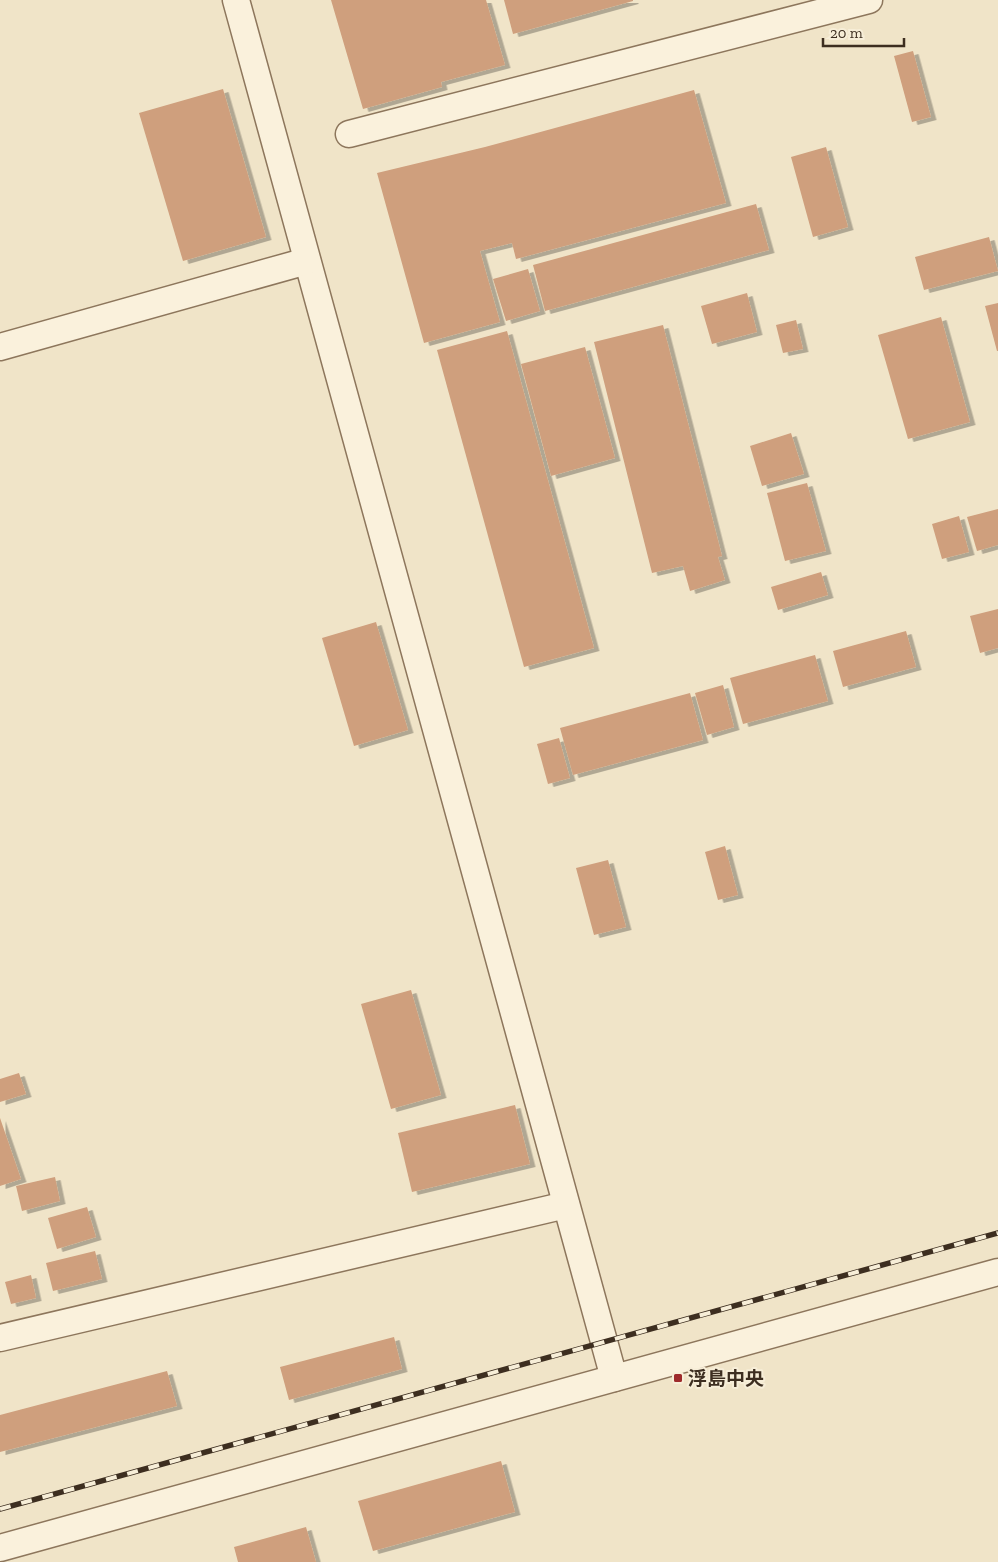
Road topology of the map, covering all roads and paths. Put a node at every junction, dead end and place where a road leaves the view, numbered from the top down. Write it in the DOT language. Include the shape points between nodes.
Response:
graph roads {
  1 [pos="236,0"];
  2 [pos="869,0"];
  3 [pos="349,134"];
  4 [pos="307,261"];
  5 [pos="0,347"];
  6 [pos="566,1205"];
  7 [pos="998,1272"];
  8 [pos="0,1338"];
  9 [pos="614,1378"];
  10 [pos="0,1548"];
  1 -- 4 [label="street"];
  2 -- 3 [label="street"];
  4 -- 5 [label="street"];
  4 -- 6 [label="street"];
  6 -- 8 [label="street"];
  6 -- 9 [label="street"];
  7 -- 9 [label="street"];
  9 -- 10 [label="street"];
}
